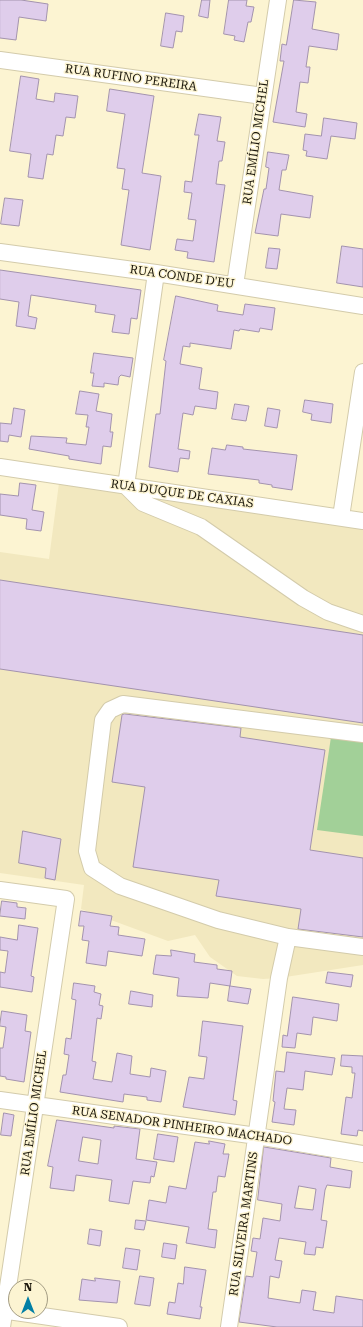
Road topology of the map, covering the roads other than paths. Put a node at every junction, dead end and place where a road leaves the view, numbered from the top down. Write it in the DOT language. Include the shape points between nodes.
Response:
graph roads {
  1 [pos="278,0"];
  2 [pos="0,60"];
  3 [pos="263,96"];
  4 [pos="0,252"];
  5 [pos="156,273"];
  6 [pos="235,285"];
  7 [pos="363,306"];
  8 [pos="363,372"];
  9 [pos="0,467"];
  10 [pos="126,486"];
  11 [pos="340,517"];
  12 [pos="363,521"];
  13 [pos="363,624"];
  14 [pos="363,734"];
  15 [pos="0,890"];
  16 [pos="288,937"];
  17 [pos="363,947"];
  18 [pos="0,1100"];
  19 [pos="35,1105"];
  20 [pos="257,1136"];
  21 [pos="363,1154"];
  22 [pos="2,1310"];
  23 [pos="2,1327"];
  24 [pos="119,1327"];
  25 [pos="229,1327"];
  1 -- 3 [label="street, RUA EMÍLIO MICHEL"];
  2 -- 3 [label="street, RUA RUFINO PEREIRA"];
  3 -- 6 [label="street, RUA EMÍLIO MICHEL"];
  4 -- 5 [label="street, RUA CONDE D'EU"];
  5 -- 6 [label="street, RUA CONDE D'EU"];
  5 -- 10 [label="street"];
  6 -- 7 [label="street, RUA CONDE D'EU"];
  8 -- 11 [label="street"];
  9 -- 10 [label="street, RUA DUQUE DE CAXIAS"];
  10 -- 11 [label="street, RUA DUQUE DE CAXIAS"];
  10 -- 13 [label="street" via="143,503 201,527 303,598 328,612"];
  11 -- 12 [label="street, RUA DUQUE DE CAXIAS"];
  14 -- 16 [label="street" via="123,704 110,710 103,720 87,851 92,868 120,886 218,920"];
  15 -- 19 [label="street, RUA EMÍLIO MICHEL" via="66,900"];
  16 -- 17 [label="street"];
  16 -- 20 [label="street, RUA SILVEIRA MARTINS" via="279,978"];
  18 -- 19 [label="street, RUA SENADOR PINHEIRO MACHADO"];
  19 -- 20 [label="street, RUA SENADOR PINHEIRO MACHADO"];
  19 -- 22 [label="street, RUA EMÍLIO MICHEL"];
  20 -- 21 [label="street, RUA SENADOR PINHEIRO MACHADO"];
  20 -- 25 [label="street, RUA SILVEIRA MARTINS"];
  22 -- 23 [label="street, RUA EMÍLIO MICHEL"];
  22 -- 24 [label="street"];
}
